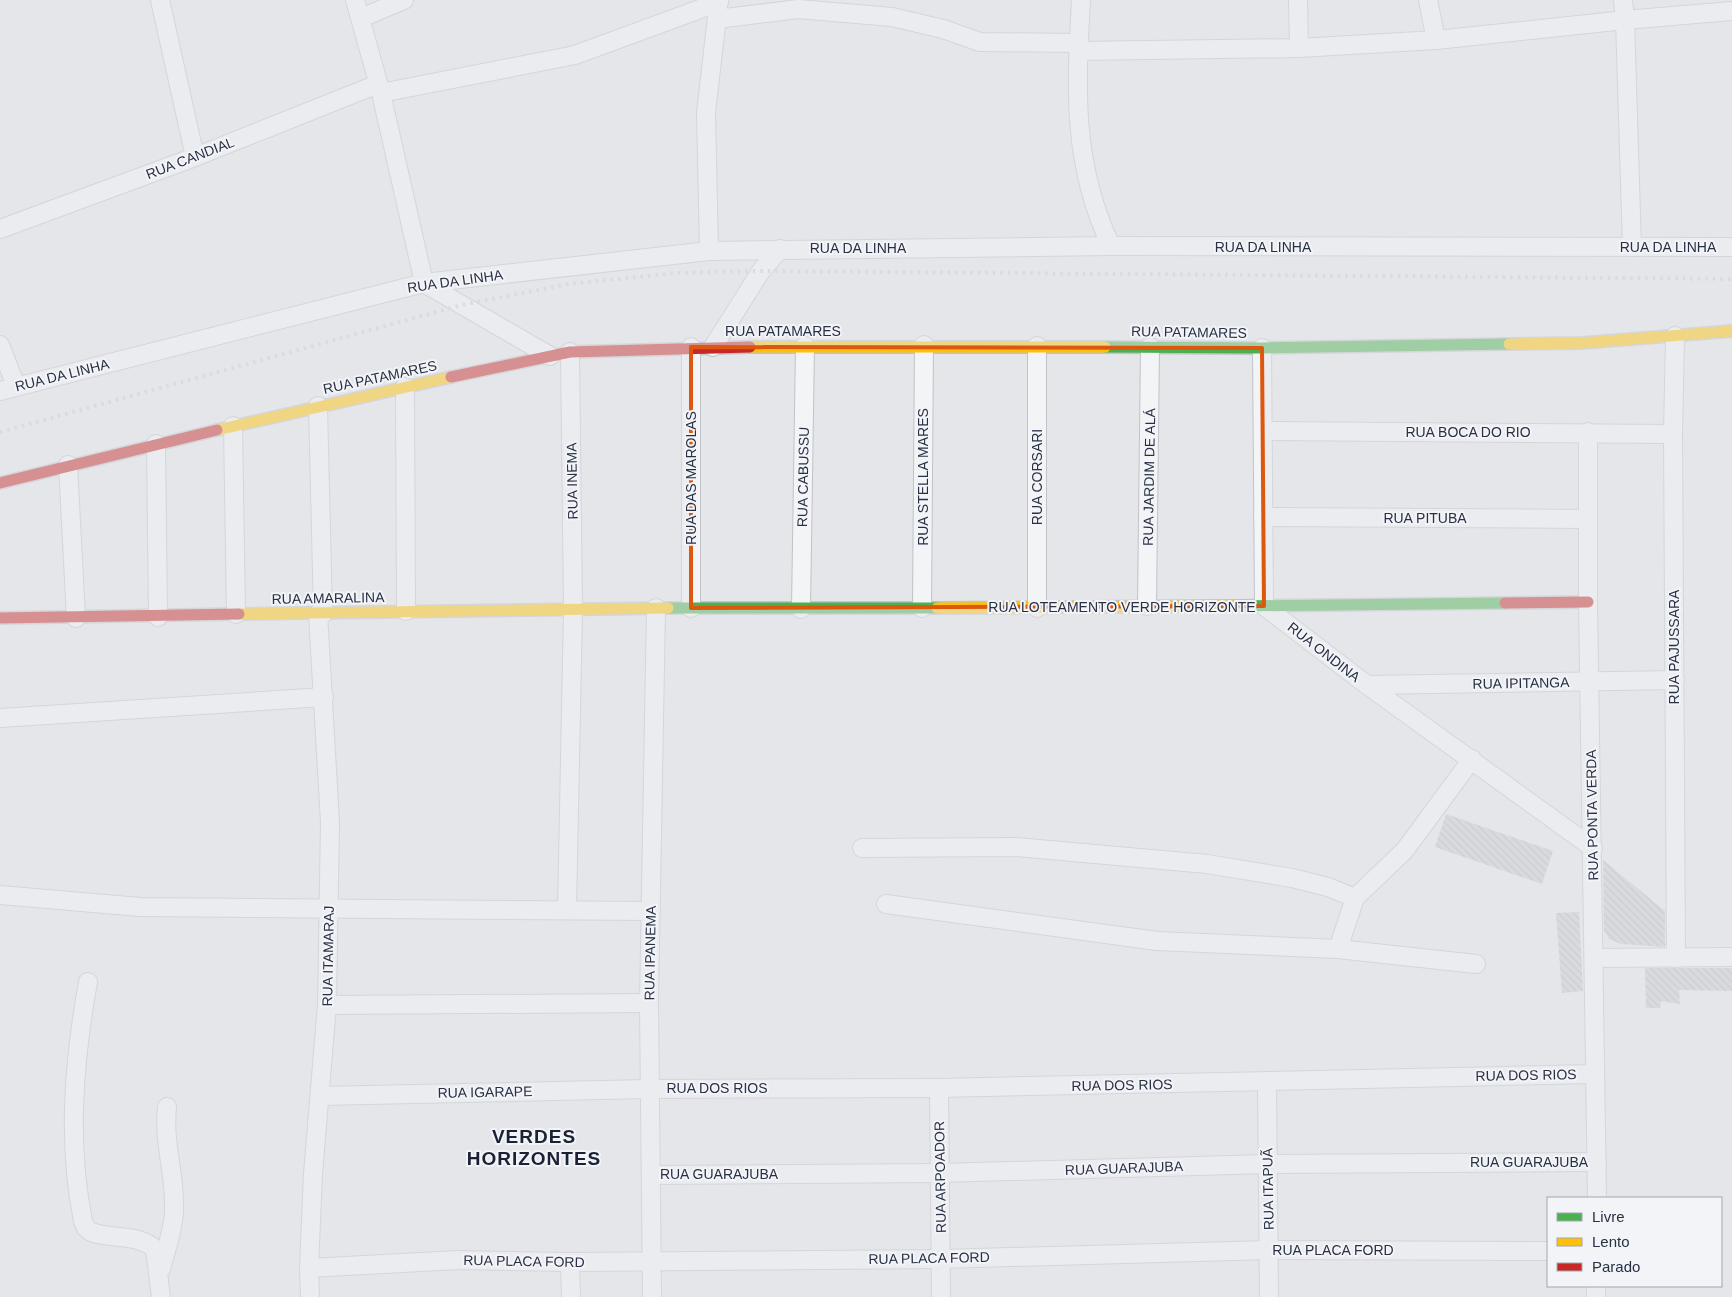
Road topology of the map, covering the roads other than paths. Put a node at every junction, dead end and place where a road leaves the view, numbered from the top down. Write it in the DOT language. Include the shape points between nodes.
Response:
graph roads {
  1 [pos="160,0"];
  2 [pos="355,0"];
  3 [pos="404,0"];
  4 [pos="1081,0"];
  5 [pos="1298,0"];
  6 [pos="1428,0"];
  7 [pos="1623,0"];
  8 [pos="718,7"];
  9 [pos="1732,11"];
  10 [pos="361,18"];
  11 [pos="1626,20"];
  12 [pos="1436,40"];
  13 [pos="1079,47"];
  14 [pos="1299,48"];
  15 [pos="380,89"];
  16 [pos="195,157"];
  17 [pos="0,230"];
  18 [pos="1111,246"];
  19 [pos="1632,247"];
  20 [pos="1732,248"];
  21 [pos="780,249"];
  22 [pos="709,251"];
  23 [pos="424,283"];
  24 [pos="1732,331"];
  25 [pos="1674,336"];
  26 [pos="0,345"];
  27 [pos="924,345"];
  28 [pos="805,346"];
  29 [pos="1037,346"];
  30 [pos="691,347"];
  31 [pos="713,347"];
  32 [pos="1150,347"];
  33 [pos="1262,348"];
  34 [pos="570,352"];
  35 [pos="550,356"];
  36 [pos="405,387"];
  37 [pos="8,388"];
  38 [pos="318,406"];
  39 [pos="233,426"];
  40 [pos="1262,431"];
  41 [pos="1588,432"];
  42 [pos="1673,434"];
  43 [pos="156,444"];
  44 [pos="68,465"];
  45 [pos="0,482"];
  46 [pos="1263,517"];
  47 [pos="1587,519"];
  48 [pos="1588,602"];
  49 [pos="1147,606"];
  50 [pos="1264,606"];
  51 [pos="656,608"];
  52 [pos="691,608"];
  53 [pos="922,608"];
  54 [pos="1037,608"];
  55 [pos="801,609"];
  56 [pos="573,610"];
  57 [pos="406,611"];
  58 [pos="236,614"];
  59 [pos="321,614"];
  60 [pos="158,617"];
  61 [pos="0,618"];
  62 [pos="76,618"];
  63 [pos="1675,680"];
  64 [pos="1590,682"];
  65 [pos="1367,685"];
  66 [pos="324,697"];
  67 [pos="0,718"];
  68 [pos="1472,759"];
  69 [pos="862,848"];
  70 [pos="1593,848"];
  71 [pos="0,895"];
  72 [pos="1355,898"];
  73 [pos="886,904"];
  74 [pos="329,908"];
  75 [pos="567,910"];
  76 [pos="651,912"];
  77 [pos="1338,949"];
  78 [pos="1732,957"];
  79 [pos="1594,958"];
  80 [pos="1676,958"];
  81 [pos="1476,964"];
  82 [pos="88,982"];
  83 [pos="649,1003"];
  84 [pos="327,1005"];
  85 [pos="1594,1074"];
  86 [pos="1267,1082"];
  87 [pos="938,1088"];
  88 [pos="649,1089"];
  89 [pos="320,1096"];
  90 [pos="167,1107"];
  91 [pos="1597,1162"];
  92 [pos="1268,1164"];
  93 [pos="940,1173"];
  94 [pos="651,1175"];
  95 [pos="1597,1197"];
  96 [pos="1269,1250"];
  97 [pos="1547,1251"];
  98 [pos="940,1259"];
  99 [pos="650,1260"];
  100 [pos="570,1262"];
  101 [pos="309,1268"];
  102 [pos="160,1275"];
  103 [pos="161,1297"];
  104 [pos="310,1297"];
  105 [pos="571,1297"];
  106 [pos="652,1297"];
  107 [pos="941,1297"];
  108 [pos="1269,1297"];
  1 -- 16 [label="street"];
  2 -- 10 [label="street"];
  3 -- 10 [label="street"];
  4 -- 13 [label="street"];
  5 -- 14 [label="street"];
  6 -- 12 [label="street"];
  7 -- 11 [label="street"];
  8 -- 13 [label="street, RUA CANDIAL" via="798,9 892,17 980,42"];
  8 -- 15 [label="street, RUA CANDIAL" via="575,55"];
  8 -- 22 [label="street" via="706,113"];
  9 -- 11 [label="street, RUA CANDIAL"];
  10 -- 15 [label="street"];
  11 -- 12 [label="street, RUA CANDIAL"];
  11 -- 19 [label="street"];
  12 -- 14 [label="street, RUA CANDIAL"];
  13 -- 14 [label="street, RUA CANDIAL"];
  13 -- 18 [label="street" via="1078,122 1082,154 1092,201"];
  15 -- 16 [label="street, RUA CANDIAL"];
  15 -- 23 [label="street"];
  16 -- 17 [label="street, RUA CANDIAL"];
  18 -- 19 [label="street, RUA DA LINHA"];
  18 -- 21 [label="street, RUA DA LINHA"];
  19 -- 20 [label="street, RUA DA LINHA"];
  21 -- 22 [label="street, RUA DA LINHA"];
  21 -- 31 [label="street" via="761,271"];
  22 -- 23 [label="street, RUA DA LINHA"];
  23 -- 35 [label="street"];
  23 -- 37 [label="street, RUA DA LINHA"];
  24 -- 25 [label="street, RUA PATAMARES"];
  25 -- 33 [label="street, RUA PATAMARES" via="1582,343"];
  25 -- 42 [label="street, RUA PAJUSSARA"];
  26 -- 37 [label="street"];
  27 -- 28 [label="street, RUA PATAMARES"];
  27 -- 29 [label="street, RUA PATAMARES"];
  27 -- 53 [label="street, RUA STELLA MARES"];
  28 -- 31 [label="street, RUA PATAMARES"];
  28 -- 55 [label="street, RUA CABUSSU"];
  29 -- 32 [label="street, RUA PATAMARES"];
  29 -- 54 [label="street, RUA CORSARI"];
  30 -- 31 [label="street, RUA PATAMARES"];
  30 -- 34 [label="street, RUA PATAMARES"];
  30 -- 52 [label="street, RUA DAS MAROLAS"];
  32 -- 33 [label="street, RUA PATAMARES"];
  32 -- 49 [label="street, RUA JARDIM DE ALÁ"];
  33 -- 40 [label="street"];
  34 -- 35 [label="street, RUA PATAMARES"];
  34 -- 56 [label="street, RUA INEMA"];
  35 -- 36 [label="street, RUA PATAMARES"];
  36 -- 38 [label="street, RUA PATAMARES"];
  36 -- 57 [label="street"];
  38 -- 39 [label="street, RUA PATAMARES"];
  38 -- 59 [label="street, RUA ITAMARAJ"];
  39 -- 43 [label="street, RUA PATAMARES"];
  39 -- 58 [label="street"];
  40 -- 41 [label="street, RUA BOCA DO RIO"];
  40 -- 46 [label="street"];
  41 -- 42 [label="street, RUA BOCA DO RIO"];
  41 -- 47 [label="street, RUA PONTA VERDA"];
  42 -- 63 [label="street, RUA PAJUSSARA"];
  43 -- 44 [label="street, RUA PATAMARES"];
  43 -- 60 [label="street"];
  44 -- 45 [label="street, RUA PATAMARES"];
  44 -- 62 [label="street"];
  46 -- 47 [label="street, RUA PITUBA"];
  46 -- 50 [label="street"];
  47 -- 48 [label="street, RUA PONTA VERDA"];
  48 -- 50 [label="street, RUA LOTEAMENTO VERDE HORIZONTE"];
  48 -- 64 [label="street, RUA PONTA VERDA"];
  49 -- 50 [label="street, RUA LOTEAMENTO VERDE HORIZONTE"];
  49 -- 54 [label="street, RUA LOTEAMENTO VERDE HORIZONTE"];
  50 -- 65 [label="street, RUA ONDINA"];
  51 -- 52 [label="street, RUA LOTEAMENTO VERDE HORIZONTE"];
  51 -- 56 [label="street, RUA AMARALINA"];
  51 -- 76 [label="street, RUA IPANEMA"];
  52 -- 55 [label="street, RUA LOTEAMENTO VERDE HORIZONTE"];
  53 -- 54 [label="street, RUA LOTEAMENTO VERDE HORIZONTE"];
  53 -- 55 [label="street, RUA LOTEAMENTO VERDE HORIZONTE"];
  56 -- 57 [label="street, RUA AMARALINA"];
  56 -- 75 [label="street, RUA INEMA"];
  57 -- 59 [label="street, RUA AMARALINA"];
  58 -- 59 [label="street, RUA AMARALINA"];
  58 -- 60 [label="street, RUA AMARALINA"];
  59 -- 66 [label="street, RUA ITAMARAJ"];
  60 -- 62 [label="street, RUA AMARALINA"];
  61 -- 62 [label="street, RUA AMARALINA"];
  63 -- 64 [label="street, RUA IPITANGA"];
  63 -- 80 [label="street, RUA PAJUSSARA"];
  64 -- 65 [label="street, RUA IPITANGA"];
  64 -- 70 [label="street, RUA PONTA VERDA"];
  65 -- 68 [label="street, RUA ONDINA"];
  66 -- 67 [label="street"];
  66 -- 74 [label="street, RUA ITAMARAJ" via="330,813"];
  68 -- 70 [label="street, RUA ONDINA"];
  68 -- 72 [label="street" via="1405,850"];
  69 -- 72 [label="street" via="1016,847 1207,864 1299,880"];
  70 -- 79 [label="street, RUA PONTA VERDA"];
  71 -- 74 [label="street" via="140,907"];
  72 -- 77 [label="street"];
  73 -- 77 [label="street" via="1157,941"];
  74 -- 75 [label="street"];
  74 -- 84 [label="street, RUA ITAMARAJ"];
  75 -- 76 [label="street"];
  76 -- 83 [label="street, RUA IPANEMA"];
  77 -- 81 [label="street"];
  78 -- 80 [label="street"];
  79 -- 80 [label="street"];
  79 -- 85 [label="street, RUA PONTA VERDA"];
  82 -- 102 [label="street" via="80,1028 74,1100 75,1148 83,1221 86,1228 97,1234 148,1242 155,1249"];
  83 -- 84 [label="street"];
  83 -- 88 [label="street, RUA IPANEMA"];
  84 -- 89 [label="street, RUA ITAMARAJ"];
  85 -- 86 [label="street, RUA DOS RIOS"];
  85 -- 91 [label="street, RUA PONTA VERDA"];
  86 -- 87 [label="street, RUA DOS RIOS"];
  86 -- 92 [label="street, RUA ITAPUÃ"];
  87 -- 88 [label="street, RUA DOS RIOS"];
  87 -- 93 [label="street, RUA ARPOADOR"];
  88 -- 89 [label="street, RUA IGARAPE"];
  88 -- 94 [label="street, RUA IPANEMA"];
  89 -- 101 [label="street, RUA ITAMARAJ"];
  90 -- 102 [label="street" via="165,1137 174,1213"];
  91 -- 92 [label="street, RUA GUARAJUBA"];
  91 -- 95 [label="street, RUA PONTA VERDA"];
  92 -- 93 [label="street, RUA GUARAJUBA"];
  92 -- 96 [label="street, RUA ITAPUÃ"];
  93 -- 94 [label="street, RUA GUARAJUBA"];
  93 -- 98 [label="street, RUA ARPOADOR"];
  94 -- 99 [label="street, RUA IPANEMA"];
  96 -- 97 [label="street, RUA PLACA FORD"];
  96 -- 98 [label="street, RUA PLACA FORD"];
  96 -- 108 [label="street, RUA ITAPUÃ"];
  98 -- 99 [label="street, RUA PLACA FORD"];
  98 -- 107 [label="street, RUA ARPOADOR"];
  99 -- 100 [label="street, RUA PLACA FORD"];
  99 -- 106 [label="street, RUA IPANEMA"];
  100 -- 101 [label="street, RUA PLACA FORD" via="458,1260"];
  100 -- 105 [label="street"];
  101 -- 104 [label="street, RUA ITAMARAJ"];
  102 -- 103 [label="street"];
}
